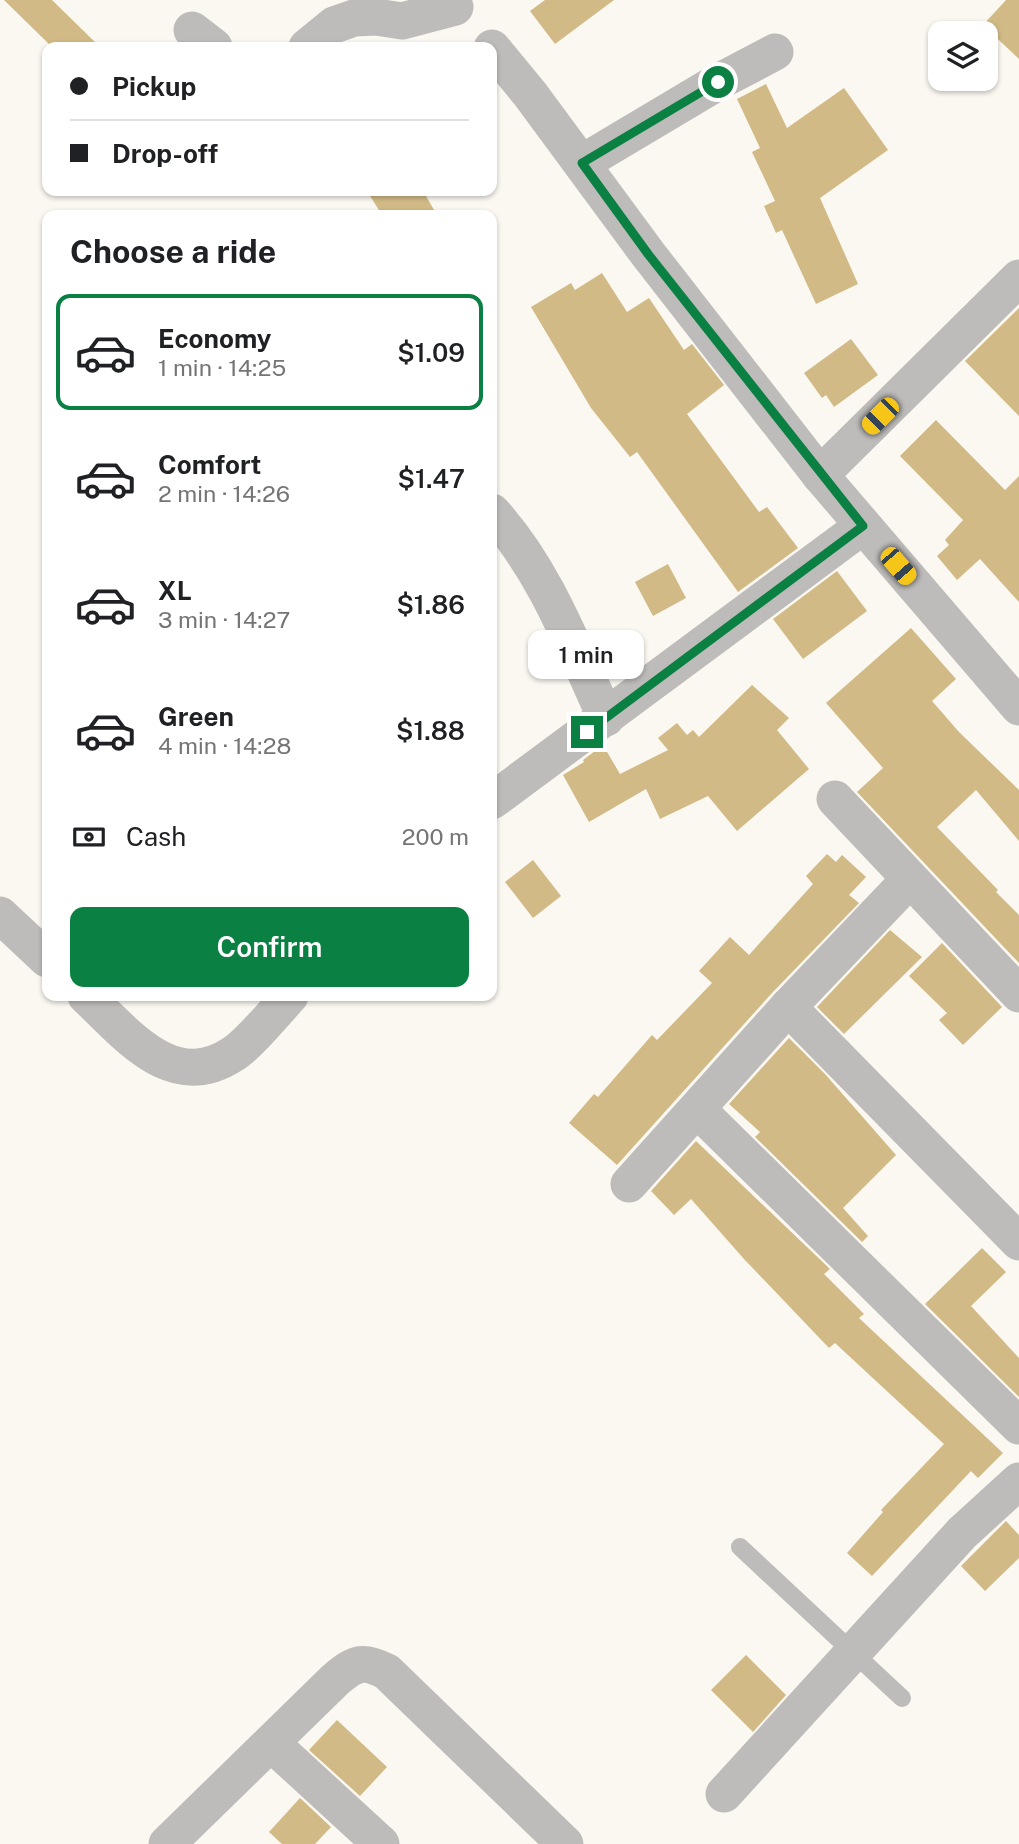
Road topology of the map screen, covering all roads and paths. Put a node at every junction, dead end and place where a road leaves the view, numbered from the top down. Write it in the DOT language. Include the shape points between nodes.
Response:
graph roads {
  1 [pos="451,4"];
  2 [pos="313,42"];
  3 [pos="486,42"];
  4 [pos="775,52"];
  5 [pos="497,56"];
  6 [pos="582,163"];
  7 [pos="1019,278"];
  8 [pos="820,475"];
  9 [pos="497,518"];
  10 [pos="863,526"];
  11 [pos="1019,706"];
  12 [pos="606,718"];
  13 [pos="497,798"];
  14 [pos="835,799"];
  15 [pos="909,879"];
  16 [pos="0,915"];
  17 [pos="42,954"];
  18 [pos="1019,994"];
  19 [pos="91,1001"];
  20 [pos="285,1001"];
  21 [pos="788,1007"];
  22 [pos="697,1109"];
  23 [pos="629,1184"];
  24 [pos="1019,1242"];
  25 [pos="1019,1426"];
  26 [pos="1019,1481"];
  27 [pos="740,1547"];
  28 [pos="852,1651"];
  29 [pos="902,1698"];
  30 [pos="271,1743"];
  31 [pos="724,1794"];
  32 [pos="167,1844"];
  33 [pos="380,1844"];
  34 [pos="565,1844"];
  1 -- 2 [label="street" via="402,21 355,18 334,25"];
  1 -- 3 [label="street"];
  4 -- 6 [label="street"];
  5 -- 6 [label="street"];
  6 -- 8 [label="street"];
  7 -- 8 [label="street"];
  8 -- 10 [label="street"];
  9 -- 12 [label="street" via="540,576"];
  10 -- 11 [label="street"];
  10 -- 12 [label="street"];
  12 -- 13 [label="street"];
  14 -- 15 [label="street"];
  15 -- 18 [label="street"];
  15 -- 21 [label="street"];
  16 -- 17 [label="street"];
  19 -- 20 [label="street" via="145,1051 174,1066 202,1068 234,1054"];
  21 -- 22 [label="street"];
  21 -- 24 [label="street"];
  22 -- 23 [label="street"];
  22 -- 25 [label="street"];
  26 -- 28 [label="street" via="962,1533"];
  27 -- 28 [label="lane"];
  28 -- 29 [label="lane"];
  28 -- 31 [label="street"];
  30 -- 32 [label="street"];
  30 -- 33 [label="street"];
  30 -- 34 [label="street" via="348,1668 361,1663 375,1665"];
}
